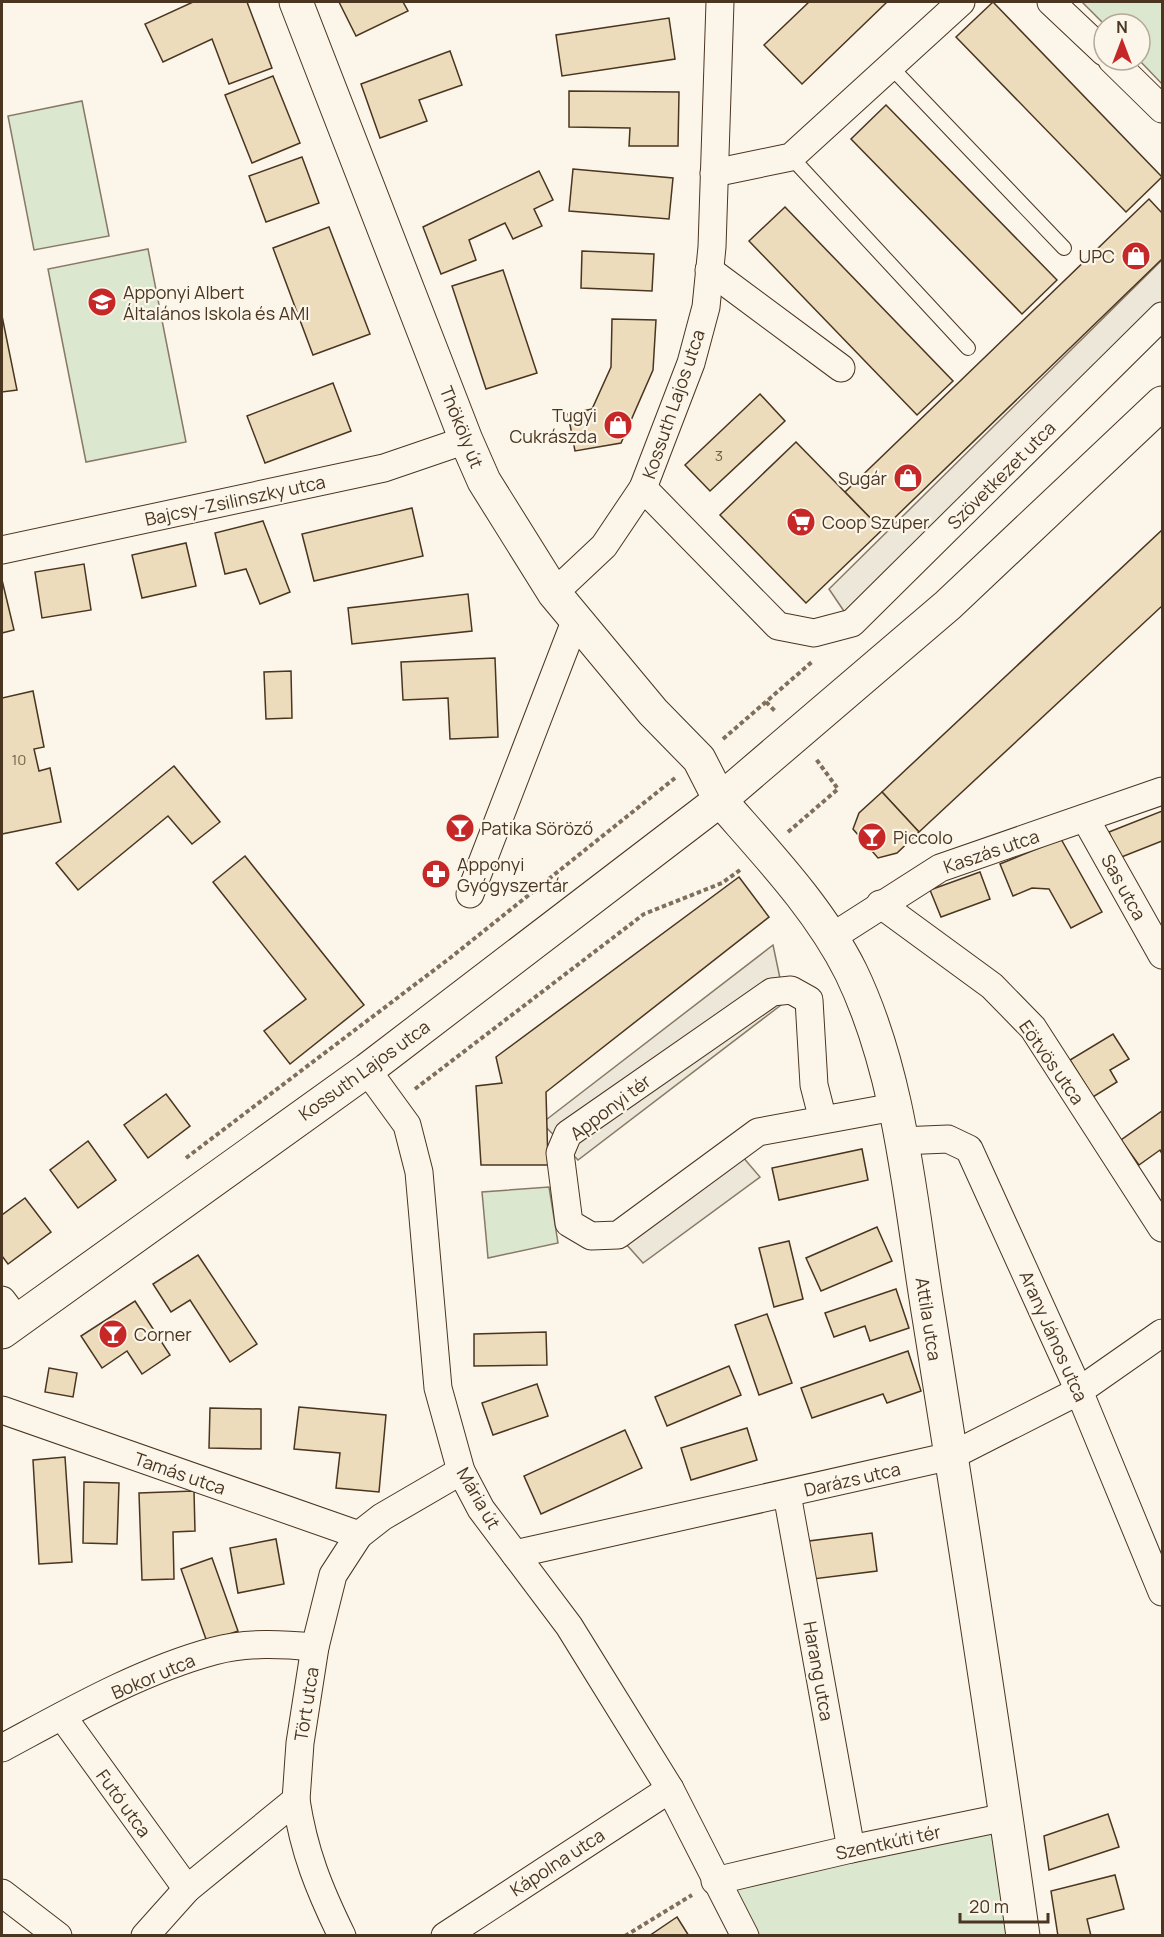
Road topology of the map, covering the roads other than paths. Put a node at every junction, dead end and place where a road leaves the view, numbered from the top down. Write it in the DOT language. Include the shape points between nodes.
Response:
graph roads {
  1 [pos="296,2"];
  2 [pos="720,2"];
  3 [pos="961,2"];
  4 [pos="1051,2"];
  5 [pos="1092,41"];
  6 [pos="890,66"];
  7 [pos="1124,72"];
  8 [pos="1162,109"];
  9 [pos="791,157"];
  10 [pos="714,173"];
  11 [pos="1064,248"];
  12 [pos="710,270"];
  13 [pos="1162,316"];
  14 [pos="968,348"];
  15 [pos="841,368"];
  16 [pos="1162,403"];
  17 [pos="466,440"];
  18 [pos="643,488"];
  19 [pos="2,550"];
  20 [pos="554,593"];
  21 [pos="576,619"];
  22 [pos="1162,791"];
  23 [pos="720,800"];
  24 [pos="1085,818"];
  25 [pos="765,852"];
  26 [pos="470,894"];
  27 [pos="880,904"];
  28 [pos="832,937"];
  29 [pos="1162,955"];
  30 [pos="367,1070"];
  31 [pos="894,1107"];
  32 [pos="823,1120"];
  33 [pos="900,1141"];
  34 [pos="1162,1228"];
  35 [pos="7,1318"];
  36 [pos="1162,1334"];
  37 [pos="1079,1391"];
  38 [pos="2,1410"];
  39 [pos="951,1456"];
  40 [pos="461,1471"];
  41 [pos="787,1494"];
  42 [pos="358,1535"];
  43 [pos="514,1554"];
  44 [pos="1162,1592"];
  45 [pos="315,1647"];
  46 [pos="62,1716"];
  47 [pos="2,1748"];
  48 [pos="669,1789"];
  49 [pos="296,1800"];
  50 [pos="1006,1817"];
  51 [pos="851,1849"];
  52 [pos="716,1881"];
  53 [pos="187,1889"];
  54 [pos="2,1893"];
  55 [pos="58,1935"];
  56 [pos="145,1935"];
  57 [pos="342,1935"];
  58 [pos="445,1935"];
  59 [pos="745,1935"];
  60 [pos="1023,1935"];
  1 -- 17 [label="street, Thököly út"];
  2 -- 10 [label="street, Kossuth Lajos utca"];
  3 -- 6 [label="street"];
  4 -- 5 [label="street"];
  6 -- 9 [label="street"];
  6 -- 11 [label="lane"];
  7 -- 8 [label="street"];
  9 -- 10 [label="street"];
  9 -- 14 [label="lane"];
  10 -- 12 [label="street, Kossuth Lajos utca"];
  12 -- 15 [label="street"];
  12 -- 18 [label="street, Kossuth Lajos utca" via="706,307 691,363"];
  13 -- 18 [label="street, Szövetkezet utca" via="852,622 814,633 778,626"];
  16 -- 23 [label="street" via="948,605"];
  17 -- 19 [label="street, Bajcsy-Zsilinszky utca" via="384,468"];
  17 -- 20 [label="street, Thököly út" via="484,482"];
  18 -- 20 [label="street, Kossuth Lajos utca" via="604,546"];
  20 -- 21 [label="street, Thököly út"];
  21 -- 23 [label="street, Thököly út" via="653,712 699,759"];
  21 -- 26 [label="street"];
  22 -- 24 [label="street, Kaszás utca"];
  23 -- 25 [label="street, Thököly út"];
  23 -- 30 [label="street, Kossuth Lajos utca"];
  24 -- 27 [label="street, Kaszás utca" via="940,868"];
  24 -- 29 [label="street, Sas utca"];
  25 -- 28 [label="street, Attila utca"];
  27 -- 28 [label="street, Kaszás utca"];
  27 -- 34 [label="street, Eötvös utca" via="992,986 1033,1028"];
  28 -- 31 [label="street, Attila utca" via="879,1043"];
  30 -- 35 [label="street, Kossuth Lajos utca"];
  30 -- 40 [label="street, Mária út" via="406,1125 419,1172 438,1388"];
  31 -- 32 [label="street, Apponyi tér"];
  31 -- 33 [label="street, Attila utca"];
  32 -- 32 [label="street, Apponyi tér" via="758,1132 618,1235 591,1236 569,1223 560,1153 568,1134 772,992 791,990 809,1000 814,1085"];
  33 -- 37 [label="street, Arany János utca" via="948,1139 969,1149"];
  33 -- 39 [label="street, Attila utca"];
  36 -- 37 [label="street, Darázs utca"];
  37 -- 39 [label="street, Darázs utca"];
  37 -- 44 [label="street, Arany János utca"];
  38 -- 42 [label="street, Tamás utca"];
  39 -- 41 [label="street, Darázs utca"];
  39 -- 50 [label="street, Attila utca"];
  40 -- 42 [label="street, Tört utca"];
  40 -- 43 [label="street, Mária út" via="481,1509"];
  41 -- 43 [label="street, Darázs utca"];
  41 -- 51 [label="street, Harang utca"];
  42 -- 45 [label="street, Tört utca" via="333,1575"];
  43 -- 48 [label="street, Mária út" via="568,1626"];
  45 -- 46 [label="street, Bokor utca" via="273,1644 216,1651 152,1673"];
  45 -- 49 [label="street, Tört utca" via="300,1743"];
  46 -- 47 [label="street, Bokor utca"];
  46 -- 53 [label="street, Futó utca"];
  48 -- 52 [label="street, Mária út"];
  48 -- 58 [label="street, Kápolna utca"];
  49 -- 53 [label="street"];
  49 -- 57 [label="street" via="316,1884"];
  50 -- 51 [label="street, Szentkúti tér"];
  50 -- 60 [label="street"];
  51 -- 52 [label="street, Szentkúti tér"];
  52 -- 59 [label="street"];
  53 -- 56 [label="street"];
  54 -- 55 [label="street"];
}
